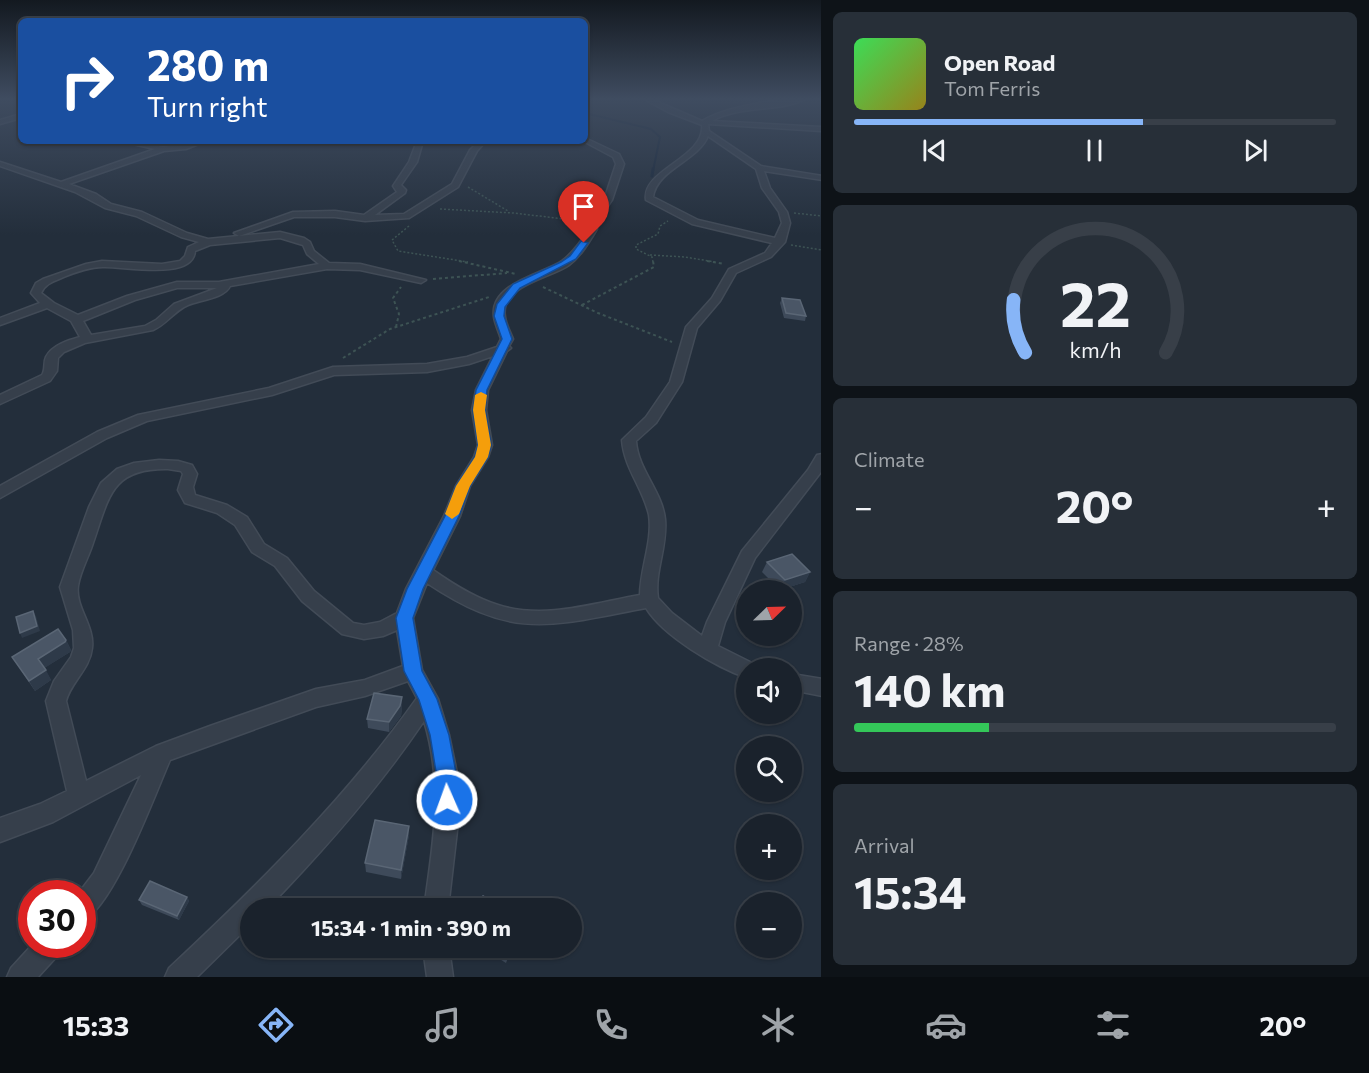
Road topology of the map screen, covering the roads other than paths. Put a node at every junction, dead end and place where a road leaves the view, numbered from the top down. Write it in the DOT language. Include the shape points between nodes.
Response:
graph roads {
  1 [pos="141,145"];
  2 [pos="193,145"];
  3 [pos="419,145"];
  4 [pos="479,145"];
  5 [pos="594,145"];
  6 [pos="704,145"];
  7 [pos="726,145"];
  8 [pos="164,149"];
  9 [pos="721,153"];
  10 [pos="742,158"];
  11 [pos="0,164"];
  12 [pos="759,168"];
  13 [pos="821,178"];
  14 [pos="62,184"];
  15 [pos="365,218"];
  16 [pos="232,239"];
  17 [pos="208,242"];
  18 [pos="780,243"];
  19 [pos="166,265"];
  20 [pos="327,266"];
  21 [pos="421,280"];
  22 [pos="231,282"];
  23 [pos="177,285"];
  24 [pos="48,304"];
  25 [pos="78,319"];
  26 [pos="0,322"];
  27 [pos="87,339"];
  28 [pos="504,348"];
  29 [pos="0,400"];
  30 [pos="821,460"];
  31 [pos="0,493"];
  32 [pos="424,573"];
  33 [pos="650,600"];
  34 [pos="405,618"];
  35 [pos="708,648"];
  36 [pos="736,663"];
  37 [pos="413,671"];
  38 [pos="802,684"];
  39 [pos="821,688"];
  40 [pos="428,699"];
  41 [pos="163,753"];
  42 [pos="79,797"];
  43 [pos="0,830"];
  44 [pos="96,891"];
  45 [pos="437,898"];
  46 [pos="38,958"];
  47 [pos="437,958"];
  48 [pos="20,977"];
  49 [pos="178,977"];
  50 [pos="440,977"];
  1 -- 8 [label="street"];
  2 -- 8 [label="street"];
  3 -- 15 [label="street" via="397,186 402,190 400,193"];
  4 -- 15 [label="street" via="451,188 406,216"];
  5 -- 28 [label="street" via="616,156 620,164 608,200 573,258 527,279 500,306 499,316 507,339"];
  6 -- 18 [label="street" via="665,173 649,198 684,218"];
  7 -- 10 [label="street"];
  8 -- 14 [label="street"];
  9 -- 10 [label="street"];
  10 -- 12 [label="street"];
  11 -- 14 [label="street"];
  12 -- 13 [label="street"];
  12 -- 18 [label="street" via="766,188 783,212 786,223"];
  14 -- 17 [label="street" via="93,195 108,206"];
  15 -- 16 [label="street" via="293,215"];
  16 -- 17 [label="street"];
  16 -- 20 [label="street" via="276,234 301,240"];
  17 -- 19 [label="street" via="191,249 186,261"];
  18 -- 33 [label="street" via="761,260 732,271 716,299 692,327 676,382 651,420 630,440 634,466 647,486 657,517"];
  19 -- 23 [label="street"];
  19 -- 24 [label="street" via="133,268 103,264 67,272 40,285 36,293"];
  20 -- 21 [label="street" via="360,267"];
  20 -- 22 [label="street"];
  22 -- 23 [label="street"];
  22 -- 27 [label="street" via="224,289 177,306 167,318 147,328"];
  23 -- 25 [label="street"];
  24 -- 25 [label="street"];
  24 -- 26 [label="street"];
  25 -- 27 [label="street"];
  27 -- 29 [label="street" via="55,352 51,371 40,383"];
  28 -- 31 [label="street" via="428,368 333,371 272,391 143,418 102,435"];
  28 -- 32 [label="street" via="482,390 479,410 485,445 481,457 463,486"];
  30 -- 35 [label="street" via="748,555"];
  32 -- 33 [label="street" via="474,602 514,616 551,617"];
  32 -- 34 [label="street"];
  33 -- 35 [label="street" via="679,630"];
  34 -- 37 [label="street"];
  34 -- 42 [label="street" via="383,629 348,629 308,596 281,562 258,548 241,521 222,509 190,499 185,487 190,474 187,468 162,464 119,473 102,493 69,586 83,640 81,656 59,687 56,701"];
  35 -- 36 [label="street"];
  37 -- 40 [label="street"];
  37 -- 41 [label="street" via="365,688 271,712"];
  38 -- 39 [label="street"];
  40 -- 45 [label="street" via="440,735 447,778 447,822"];
  40 -- 49 [label="street" via="383,764 318,839"];
  41 -- 42 [label="street"];
  41 -- 44 [label="street"];
  42 -- 43 [label="street"];
  46 -- 48 [label="street"];
  47 -- 50 [label="street"];
}
